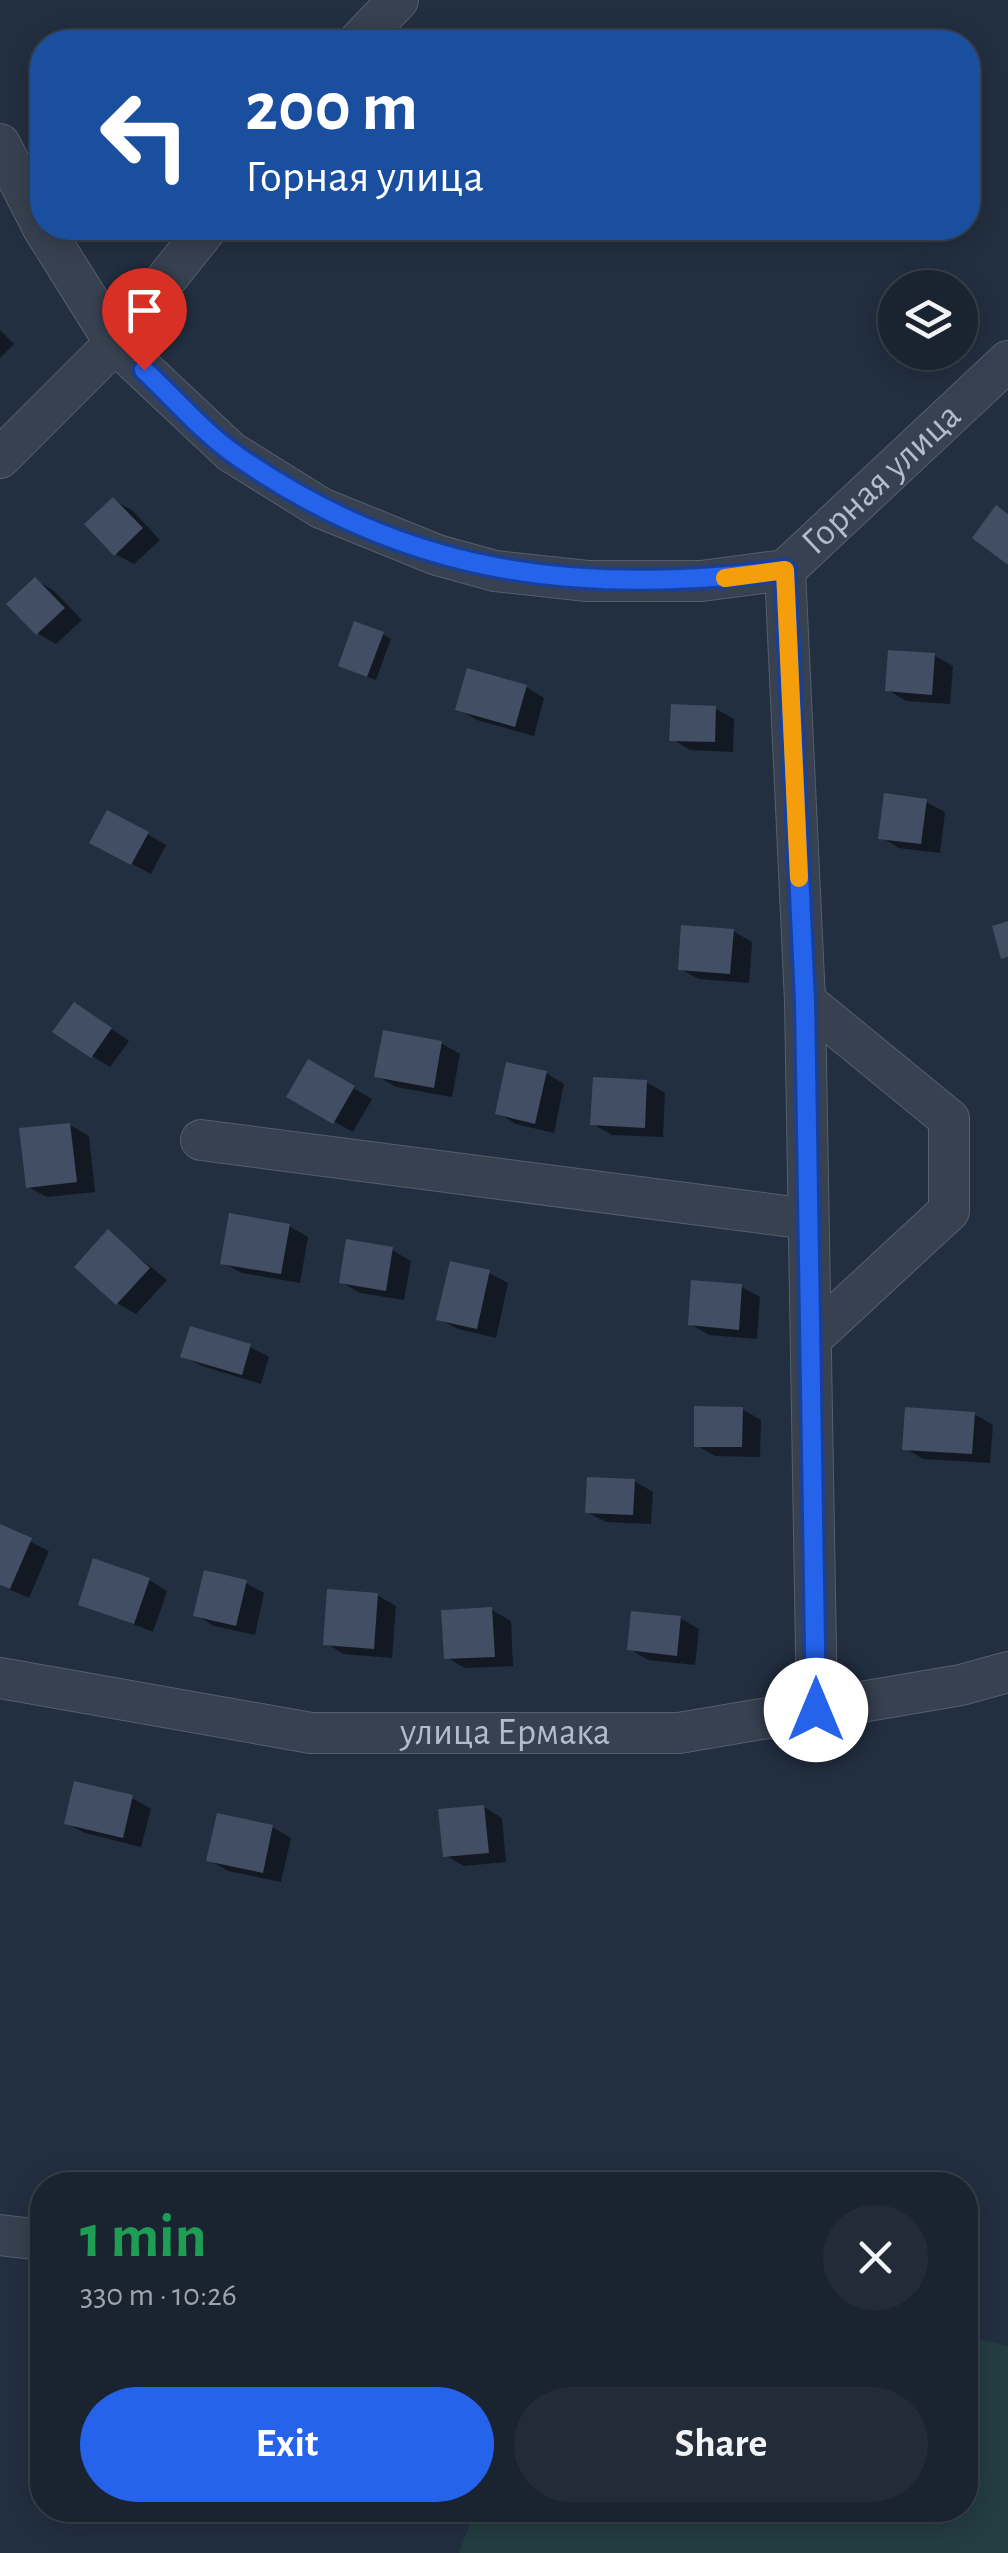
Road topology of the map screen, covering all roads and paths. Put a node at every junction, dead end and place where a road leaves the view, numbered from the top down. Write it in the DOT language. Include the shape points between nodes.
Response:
graph roads {
  1 [pos="398,0"];
  2 [pos="369,30"];
  3 [pos="0,144"];
  4 [pos="30,202"];
  5 [pos="51,240"];
  6 [pos="197,240"];
  7 [pos="115,343"];
  8 [pos="1008,361"];
  9 [pos="0,458"];
  10 [pos="785,570"];
  11 [pos="805,1001"];
  12 [pos="202,1140"];
  13 [pos="808,1219"];
  14 [pos="814,1336"];
  15 [pos="1008,1672"];
  16 [pos="0,1678"];
  17 [pos="816,1710"];
  18 [pos="0,2235"];
  19 [pos="30,2239"];
  1 -- 2 [label="street"];
  3 -- 4 [label="street, Горная улица"];
  5 -- 7 [label="street, Горная улица"];
  6 -- 7 [label="street"];
  7 -- 9 [label="street"];
  7 -- 10 [label="street, Горная улица" via="231,452 320,508 438,555 586,582 701,581"];
  8 -- 10 [label="street, Горная улица"];
  10 -- 11 [label="street"];
  11 -- 13 [label="street"];
  11 -- 14 [label="street" via="948,1119 949,1211"];
  12 -- 13 [label="street"];
  13 -- 14 [label="street"];
  14 -- 17 [label="street"];
  15 -- 17 [label="street, улица Ермака"];
  16 -- 17 [label="street, улица Ермака" via="311,1732 679,1733"];
  18 -- 19 [label="street"];
}
